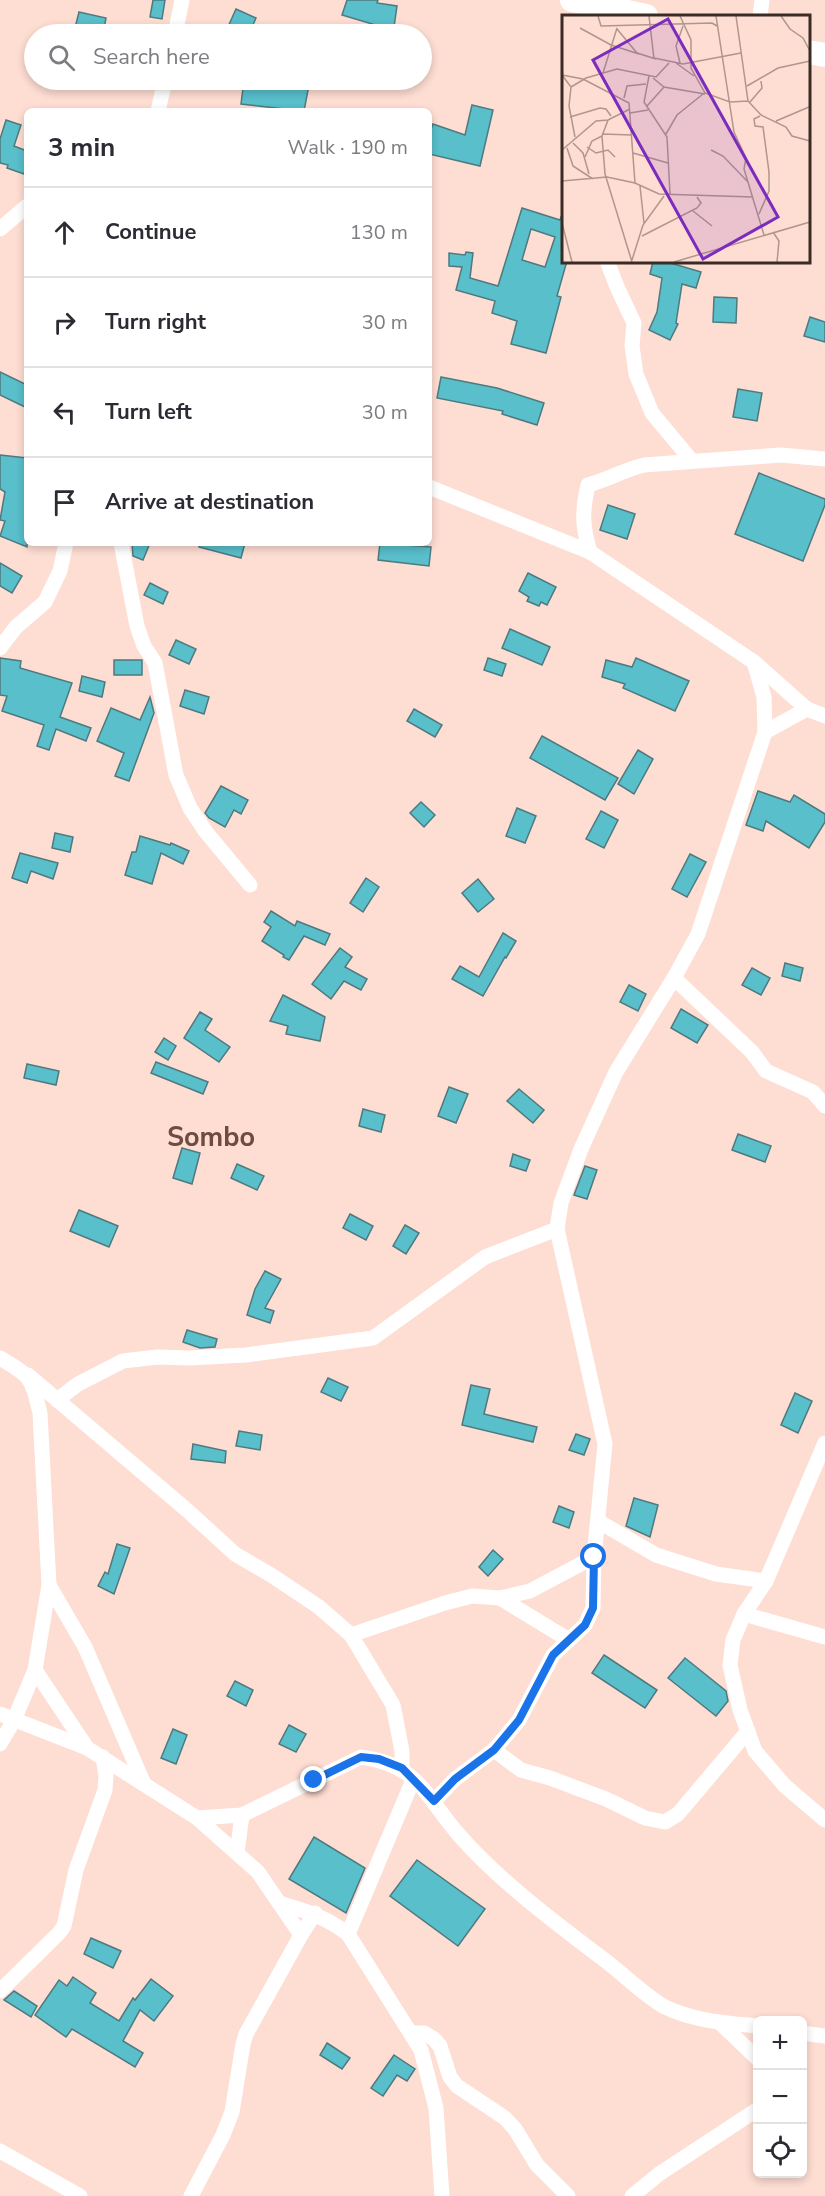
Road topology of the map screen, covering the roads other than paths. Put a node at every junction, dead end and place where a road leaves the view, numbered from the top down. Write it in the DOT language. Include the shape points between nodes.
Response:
graph roads {
  1 [pos="182,0"];
  2 [pos="572,0"];
  3 [pos="762,0"];
  4 [pos="641,15"];
  5 [pos="760,15"];
  6 [pos="177,24"];
  7 [pos="810,52"];
  8 [pos="825,55"];
  9 [pos="163,90"];
  10 [pos="159,108"];
  11 [pos="24,209"];
  12 [pos="0,229"];
  13 [pos="607,262"];
  14 [pos="825,459"];
  15 [pos="692,460"];
  16 [pos="432,488"];
  17 [pos="65,546"];
  18 [pos="122,546"];
  19 [pos="590,552"];
  20 [pos="0,648"];
  21 [pos="754,662"];
  22 [pos="807,709"];
  23 [pos="825,716"];
  24 [pos="765,732"];
  25 [pos="250,885"];
  26 [pos="674,978"];
  27 [pos="825,1106"];
  28 [pos="557,1230"];
  29 [pos="0,1358"];
  30 [pos="27,1375"];
  31 [pos="57,1400"];
  32 [pos="825,1443"];
  33 [pos="598,1521"];
  34 [pos="594,1557"];
  35 [pos="766,1581"];
  36 [pos="48,1585"];
  37 [pos="500,1598"];
  38 [pos="744,1614"];
  39 [pos="351,1635"];
  40 [pos="825,1637"];
  41 [pos="568,1640"];
  42 [pos="35,1670"];
  43 [pos="7,1717"];
  44 [pos="748,1731"];
  45 [pos="0,1744"];
  46 [pos="87,1748"];
  47 [pos="494,1750"];
  48 [pos="103,1756"];
  49 [pos="408,1774"];
  50 [pos="144,1784"];
  51 [pos="434,1801"];
  52 [pos="242,1815"];
  53 [pos="197,1818"];
  54 [pos="825,1820"];
  55 [pos="237,1852"];
  56 [pos="282,1904"];
  57 [pos="315,1913"];
  58 [pos="348,1934"];
  59 [pos="301,1935"];
  60 [pos="0,1991"];
  61 [pos="719,2022"];
  62 [pos="753,2025"];
  63 [pos="411,2033"];
  64 [pos="807,2034"];
  65 [pos="825,2036"];
  66 [pos="753,2054"];
  67 [pos="753,2112"];
  68 [pos="0,2151"];
  69 [pos="80,2196"];
  70 [pos="191,2196"];
  71 [pos="442,2196"];
  72 [pos="568,2196"];
  73 [pos="632,2196"];
  1 -- 6 [label="street"];
  2 -- 4 [label="main road"];
  3 -- 5 [label="street"];
  7 -- 8 [label="main road"];
  9 -- 10 [label="street"];
  11 -- 12 [label="street"];
  13 -- 15 [label="street" via="634,323 636,374 652,413"];
  14 -- 15 [label="street" via="781,455"];
  15 -- 19 [label="street" via="644,465 588,484 583,508"];
  16 -- 19 [label="street"];
  17 -- 20 [label="street" via="60,571 45,602 16,627"];
  18 -- 25 [label="street" via="137,626 155,663 176,775 195,816"];
  19 -- 21 [label="street"];
  21 -- 22 [label="street"];
  21 -- 24 [label="street" via="764,697"];
  22 -- 23 [label="street"];
  22 -- 24 [label="street"];
  24 -- 26 [label="street" via="698,934"];
  26 -- 27 [label="street" via="752,1052 766,1071 813,1092"];
  26 -- 28 [label="street" via="616,1072 561,1203"];
  28 -- 31 [label="street" via="485,1257 372,1338 246,1355 123,1361 78,1384"];
  28 -- 33 [label="street" via="604,1435"];
  29 -- 30 [label="street"];
  30 -- 31 [label="street"];
  30 -- 36 [label="street" via="40,1413"];
  31 -- 39 [label="street" via="235,1554 319,1607"];
  32 -- 35 [label="street"];
  33 -- 34 [label="street"];
  33 -- 35 [label="street" via="656,1555 716,1574"];
  34 -- 37 [label="street" via="530,1591"];
  34 -- 41 [label="street" via="593,1608 585,1625"];
  35 -- 38 [label="street"];
  36 -- 42 [label="street"];
  36 -- 50 [label="street" via="85,1647"];
  37 -- 39 [label="street" via="472,1596"];
  37 -- 41 [label="street"];
  38 -- 40 [label="street"];
  38 -- 44 [label="street" via="733,1640 730,1665"];
  39 -- 49 [label="street" via="393,1705"];
  41 -- 47 [label="street" via="553,1655 519,1720"];
  42 -- 43 [label="street"];
  42 -- 46 [label="street"];
  43 -- 45 [label="street"];
  43 -- 46 [label="street"];
  44 -- 47 [label="street" via="678,1815 665,1822 645,1818 606,1799 521,1770"];
  44 -- 54 [label="street" via="755,1751 785,1786"];
  46 -- 48 [label="street"];
  47 -- 51 [label="street" via="455,1779"];
  48 -- 50 [label="street"];
  48 -- 60 [label="street" via="105,1790 76,1870 64,1926"];
  49 -- 51 [label="street"];
  49 -- 52 [label="street" via="379,1759 361,1757"];
  49 -- 58 [label="street"];
  50 -- 53 [label="street"];
  51 -- 61 [label="street" via="459,1835 514,1888 664,2006"];
  52 -- 53 [label="street"];
  52 -- 55 [label="street"];
  53 -- 55 [label="street"];
  55 -- 56 [label="street"];
  56 -- 57 [label="street"];
  56 -- 59 [label="street"];
  57 -- 58 [label="street"];
  57 -- 59 [label="street"];
  58 -- 63 [label="street"];
  59 -- 70 [label="street" via="246,2034 232,2112"];
  61 -- 62 [label="street"];
  61 -- 66 [label="street"];
  63 -- 71 [label="street" via="421,2050 436,2108"];
  63 -- 72 [label="street" via="424,2033 434,2039 457,2086 505,2118 537,2165"];
  64 -- 65 [label="street"];
  67 -- 73 [label="street"];
  68 -- 69 [label="street"];
}
